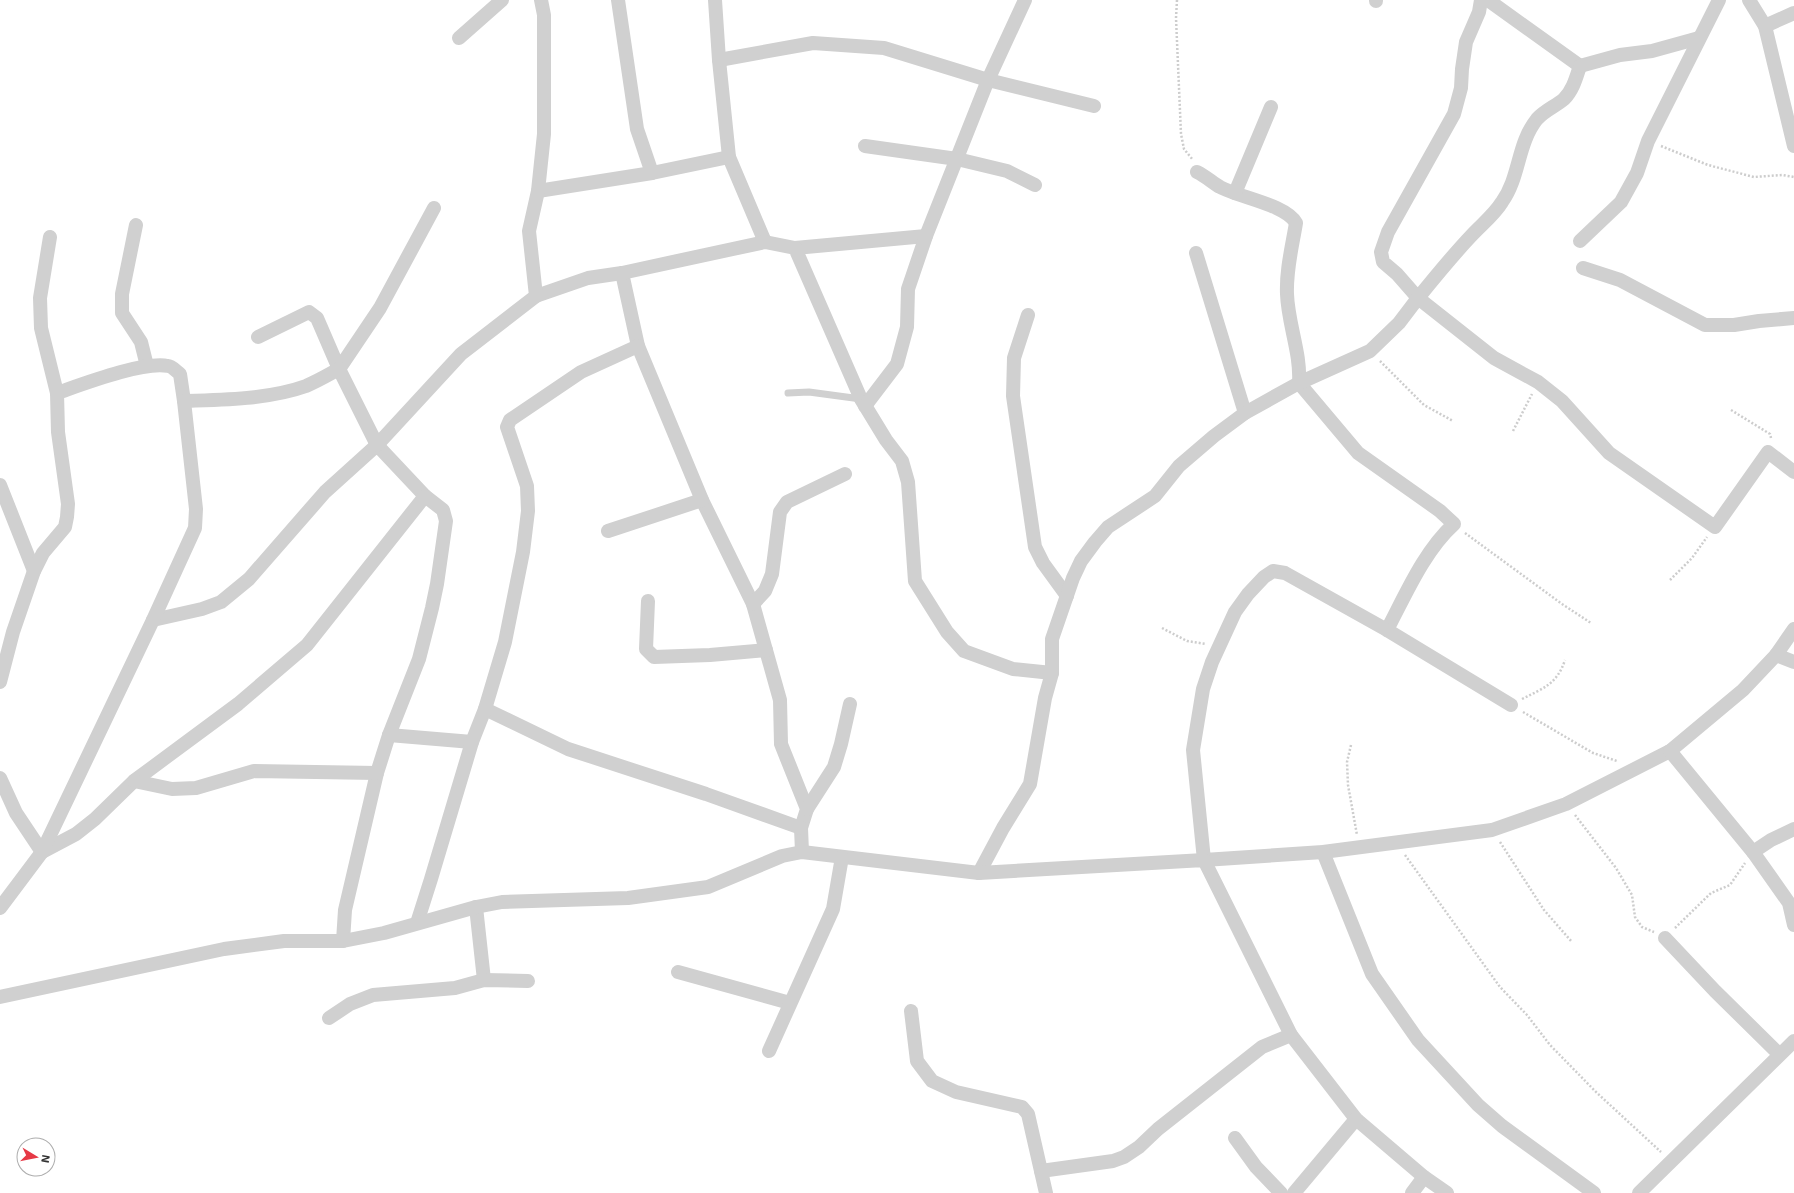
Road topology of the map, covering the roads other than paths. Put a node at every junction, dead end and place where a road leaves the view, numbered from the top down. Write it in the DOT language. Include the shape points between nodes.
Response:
graph roads {
  1 [pos="502,0"];
  2 [pos="541,0"];
  3 [pos="618,0"];
  4 [pos="715,0"];
  5 [pos="1480,0"];
  6 [pos="1488,0"];
  7 [pos="1719,0"];
  8 [pos="1749,0"];
  9 [pos="1020,1"];
  10 [pos="1794,13"];
  11 [pos="1765,26"];
  12 [pos="459,38"];
  13 [pos="1698,38"];
  14 [pos="719,60"];
  15 [pos="1580,66"];
  16 [pos="988,80"];
  17 [pos="1094,106"];
  18 [pos="1270,106"];
  19 [pos="865,146"];
  20 [pos="1794,146"];
  21 [pos="729,157"];
  22 [pos="957,159"];
  23 [pos="1197,172"];
  24 [pos="652,173"];
  25 [pos="1035,185"];
  26 [pos="538,191"];
  27 [pos="1235,193"];
  28 [pos="434,208"];
  29 [pos="136,225"];
  30 [pos="926,236"];
  31 [pos="50,237"];
  32 [pos="1580,241"];
  33 [pos="765,242"];
  34 [pos="795,248"];
  35 [pos="1196,253"];
  36 [pos="1583,268"];
  37 [pos="622,273"];
  38 [pos="536,296"];
  39 [pos="1418,298"];
  40 [pos="1028,315"];
  41 [pos="1794,318"];
  42 [pos="258,337"];
  43 [pos="638,346"];
  44 [pos="147,366"];
  45 [pos="339,369"];
  46 [pos="1299,383"];
  47 [pos="57,392"];
  48 [pos="788,393"];
  49 [pos="184,400"];
  50 [pos="863,403"];
  51 [pos="1245,413"];
  52 [pos="377,444"];
  53 [pos="1794,472"];
  54 [pos="845,474"];
  55 [pos="0,485"];
  56 [pos="425,496"];
  57 [pos="702,500"];
  58 [pos="608,531"];
  59 [pos="34,571"];
  60 [pos="1067,596"];
  61 [pos="648,600"];
  62 [pos="753,604"];
  63 [pos="153,620"];
  64 [pos="1794,628"];
  65 [pos="1386,630"];
  66 [pos="766,650"];
  67 [pos="1776,655"];
  68 [pos="1794,662"];
  69 [pos="1052,673"];
  70 [pos="0,682"];
  71 [pos="850,704"];
  72 [pos="1511,705"];
  73 [pos="485,709"];
  74 [pos="389,735"];
  75 [pos="472,742"];
  76 [pos="1670,751"];
  77 [pos="377,773"];
  78 [pos="0,778"];
  79 [pos="134,782"];
  80 [pos="807,808"];
  81 [pos="801,828"];
  82 [pos="1794,829"];
  83 [pos="42,852"];
  84 [pos="802,852"];
  85 [pos="1322,852"];
  86 [pos="1753,852"];
  87 [pos="842,857"];
  88 [pos="1204,860"];
  89 [pos="979,873"];
  90 [pos="476,907"];
  91 [pos="0,908"];
  92 [pos="417,923"];
  93 [pos="1794,925"];
  94 [pos="1666,938"];
  95 [pos="343,941"];
  96 [pos="678,972"];
  97 [pos="484,980"];
  98 [pos="528,981"];
  99 [pos="0,997"];
  100 [pos="790,1003"];
  101 [pos="911,1011"];
  102 [pos="329,1018"];
  103 [pos="1291,1036"];
  104 [pos="1794,1041"];
  105 [pos="769,1051"];
  106 [pos="1779,1054"];
  107 [pos="1356,1120"];
  108 [pos="1235,1138"];
  109 [pos="1041,1172"];
  110 [pos="1424,1177"];
  111 [pos="1046,1193"];
  112 [pos="1282,1193"];
  113 [pos="1294,1193"];
  114 [pos="1412,1193"];
  115 [pos="1447,1193"];
  116 [pos="1594,1193"];
  117 [pos="1639,1193"];
  1 -- 12 [label="street"];
  2 -- 26 [label="street" via="544,15 544,134"];
  3 -- 24 [label="street" via="637,129"];
  4 -- 14 [label="street"];
  5 -- 39 [label="street" via="1479,12 1466,42 1462,88 1454,114 1388,232 1381,252 1383,262"];
  6 -- 15 [label="street"];
  7 -- 13 [label="street"];
  8 -- 11 [label="street"];
  9 -- 16 [label="street"];
  10 -- 11 [label="street"];
  11 -- 20 [label="street"];
  13 -- 15 [label="street" via="1652,51 1620,55"];
  13 -- 32 [label="street" via="1648,141 1637,173 1621,202"];
  14 -- 16 [label="street" via="813,43 884,48"];
  14 -- 21 [label="street"];
  15 -- 39 [label="street" via="1574,87 1563,100 1538,118 1527,136 1519,156 1514,181 1502,204 1470,236"];
  16 -- 17 [label="street"];
  16 -- 22 [label="street"];
  18 -- 27 [label="street"];
  19 -- 22 [label="street"];
  21 -- 24 [label="street"];
  21 -- 33 [label="street"];
  22 -- 25 [label="street" via="1007,171"];
  22 -- 30 [label="street"];
  23 -- 27 [label="street" via="1220,187"];
  24 -- 26 [label="street"];
  26 -- 38 [label="street" via="529,231"];
  27 -- 46 [label="street" via="1278,209 1294,218 1296,224 1288,271 1287,295 1300,369"];
  28 -- 45 [label="street" via="380,308"];
  29 -- 44 [label="street" via="122,294 122,313 141,342"];
  30 -- 34 [label="street"];
  30 -- 50 [label="street" via="908,289 907,327 897,364"];
  31 -- 47 [label="street" via="40,298 41,328"];
  33 -- 34 [label="street"];
  33 -- 37 [label="street"];
  34 -- 50 [label="street"];
  35 -- 51 [label="street"];
  36 -- 41 [label="street" via="1620,280 1705,325 1734,325"];
  37 -- 38 [label="street" via="588,278"];
  37 -- 43 [label="street"];
  38 -- 52 [label="street" via="461,354"];
  39 -- 46 [label="street" via="1399,323 1370,351"];
  39 -- 53 [label="street" via="1494,358 1538,382 1562,401 1609,454 1715,527 1768,452"];
  40 -- 60 [label="street" via="1014,358 1013,396 1035,547 1043,563"];
  42 -- 45 [label="street" via="309,312 317,318"];
  43 -- 57 [label="street"];
  43 -- 73 [label="street" via="581,372 510,420 507,427 527,486 528,512 523,552 505,642"];
  44 -- 47 [label="street"];
  44 -- 49 [label="street" via="169,366 180,374"];
  45 -- 49 [label="street" via="307,385 288,391 230,400"];
  45 -- 52 [label="street"];
  46 -- 51 [label="street"];
  46 -- 65 [label="street" via="1358,453 1454,524 1420,568"];
  47 -- 59 [label="street" via="58,432 68,504 67,517 65,527 44,553"];
  48 -- 50 [label="lane" via="809,392"];
  49 -- 63 [label="street" via="196,509 195,528"];
  50 -- 69 [label="street" via="902,461 908,482 915,581 947,632 964,651 1013,669"];
  51 -- 60 [label="street" via="1179,466 1155,496 1108,527 1081,561"];
  52 -- 56 [label="street"];
  52 -- 63 [label="street" via="325,492 249,579 221,602"];
  54 -- 62 [label="street" via="787,502 780,512 772,574 766,591"];
  55 -- 59 [label="street"];
  56 -- 74 [label="street" via="444,510 446,521 437,584 419,659"];
  56 -- 79 [label="street" via="307,645 238,704"];
  57 -- 58 [label="street"];
  57 -- 62 [label="street"];
  59 -- 70 [label="street"];
  60 -- 69 [label="street" via="1052,639"];
  61 -- 66 [label="street" via="646,649 654,657"];
  62 -- 66 [label="street"];
  63 -- 83 [label="street"];
  64 -- 67 [label="street"];
  65 -- 72 [label="street"];
  65 -- 88 [label="street" via="1284,573 1273,571 1264,576 1248,594 1235,612 1212,662 1203,690 1193,750"];
  66 -- 80 [label="street" via="780,700 781,744"];
  67 -- 68 [label="street"];
  67 -- 76 [label="street" via="1743,690"];
  69 -- 89 [label="street" via="1045,698 1030,784"];
  71 -- 80 [label="street" via="834,767"];
  73 -- 75 [label="street"];
  73 -- 81 [label="street" via="568,748"];
  74 -- 75 [label="street"];
  74 -- 77 [label="street"];
  75 -- 92 [label="street"];
  76 -- 85 [label="street" via="1566,804 1492,830"];
  76 -- 86 [label="street"];
  77 -- 79 [label="street" via="254,771 196,788 172,790"];
  77 -- 95 [label="street" via="345,910"];
  78 -- 83 [label="street" via="16,813"];
  79 -- 83 [label="street" via="76,834"];
  80 -- 81 [label="street"];
  81 -- 84 [label="street"];
  82 -- 86 [label="street"];
  83 -- 91 [label="street"];
  84 -- 87 [label="street"];
  84 -- 90 [label="street" via="782,856 708,887 628,898 502,902"];
  85 -- 88 [label="street"];
  85 -- 116 [label="street" via="1372,974 1418,1040 1478,1105 1502,1126"];
  86 -- 93 [label="street" via="1789,903"];
  87 -- 89 [label="street"];
  87 -- 100 [label="street" via="833,909"];
  88 -- 89 [label="street"];
  88 -- 103 [label="street"];
  90 -- 92 [label="street"];
  90 -- 97 [label="street"];
  92 -- 95 [label="street"];
  94 -- 106 [label="street"];
  95 -- 99 [label="street" via="284,941 224,950"];
  96 -- 100 [label="street"];
  97 -- 98 [label="street"];
  97 -- 102 [label="street" via="455,988 373,995 350,1004"];
  100 -- 105 [label="street"];
  101 -- 109 [label="street" via="917,1061 932,1081 956,1092 1022,1107 1028,1114"];
  103 -- 107 [label="street"];
  103 -- 109 [label="street" via="1262,1047 1124,1157"];
  104 -- 106 [label="street"];
  106 -- 117 [label="street"];
  107 -- 110 [label="street"];
  107 -- 113 [label="street"];
  108 -- 112 [label="street" via="1256,1167"];
  109 -- 111 [label="street"];
  110 -- 114 [label="street"];
  110 -- 115 [label="street"];
}
